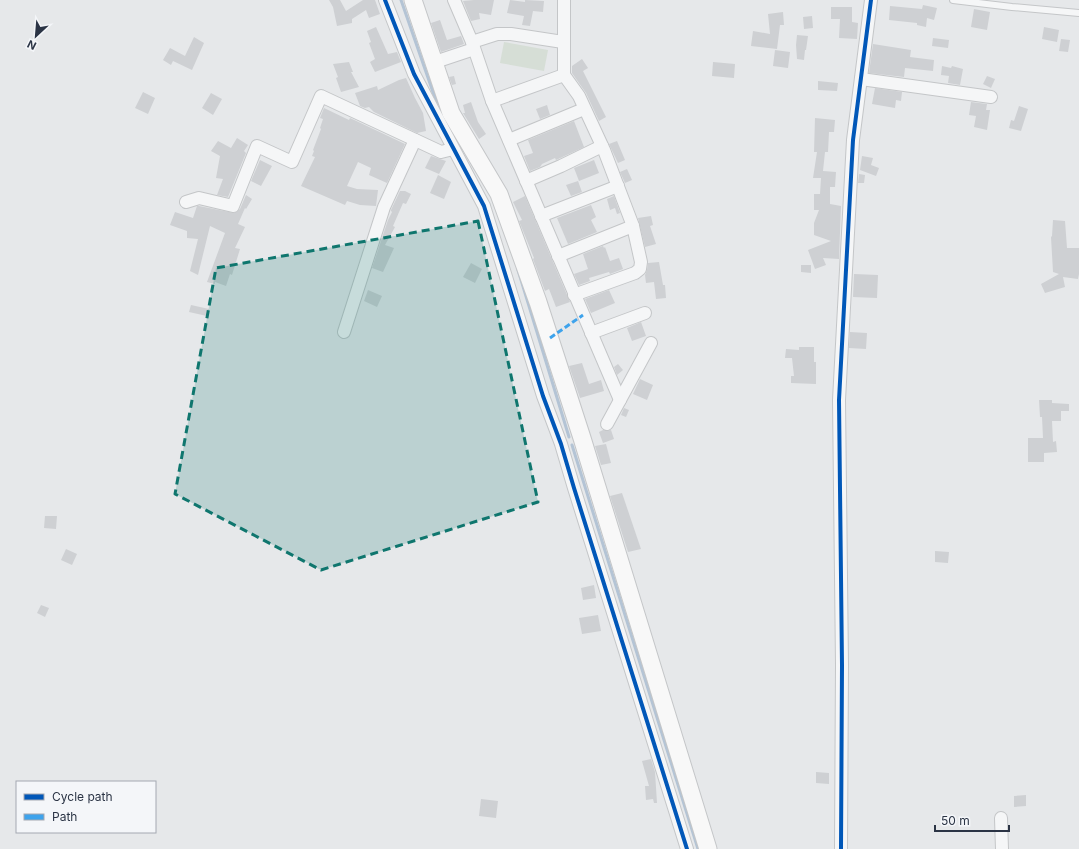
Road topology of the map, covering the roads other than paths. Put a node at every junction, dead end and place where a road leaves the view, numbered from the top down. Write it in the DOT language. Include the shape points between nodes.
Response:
graph roads {
  1 [pos="385,0"];
  2 [pos="413,0"];
  3 [pos="454,0"];
  4 [pos="564,0"];
  5 [pos="871,0"];
  6 [pos="953,0"];
  7 [pos="1079,13"];
  8 [pos="564,42"];
  9 [pos="473,46"];
  10 [pos="435,62"];
  11 [pos="564,75"];
  12 [pos="861,79"];
  13 [pos="991,97"];
  14 [pos="492,101"];
  15 [pos="584,109"];
  16 [pos="414,140"];
  17 [pos="509,140"];
  18 [pos="602,146"];
  19 [pos="453,149"];
  20 [pos="526,181"];
  21 [pos="618,186"];
  22 [pos="186,202"];
  23 [pos="541,216"];
  24 [pos="633,226"];
  25 [pos="558,256"];
  26 [pos="574,295"];
  27 [pos="645,313"];
  28 [pos="344,332"];
  29 [pos="591,333"];
  30 [pos="651,343"];
  31 [pos="620,400"];
  32 [pos="607,424"];
  33 [pos="582,438"];
  34 [pos="562,444"];
  35 [pos="1001,818"];
  36 [pos="687,849"];
  37 [pos="708,849"];
  38 [pos="841,849"];
  39 [pos="1002,849"];
  1 -- 19 [label="street" via="414,74"];
  2 -- 10 [label="street"];
  3 -- 9 [label="street"];
  4 -- 8 [label="street"];
  5 -- 12 [label="street"];
  6 -- 7 [label="lane"];
  8 -- 9 [label="street" via="497,34"];
  8 -- 11 [label="street"];
  9 -- 10 [label="street"];
  9 -- 14 [label="street"];
  10 -- 33 [label="street" via="451,113 506,209"];
  11 -- 14 [label="street"];
  11 -- 15 [label="street" via="579,96"];
  12 -- 13 [label="street"];
  12 -- 38 [label="street" via="853,140 839,400"];
  14 -- 17 [label="street"];
  15 -- 17 [label="street"];
  15 -- 18 [label="street"];
  16 -- 19 [label="street" via="441,152"];
  16 -- 22 [label="street" via="320,96 292,162 257,146 232,206 199,198"];
  16 -- 28 [label="street" via="384,207"];
  17 -- 20 [label="street"];
  18 -- 20 [label="street"];
  18 -- 21 [label="street"];
  19 -- 34 [label="street" via="484,206 543,396"];
  20 -- 23 [label="street"];
  21 -- 23 [label="street"];
  21 -- 24 [label="street"];
  23 -- 25 [label="street"];
  24 -- 25 [label="street"];
  24 -- 26 [label="street" via="641,262 640,269"];
  25 -- 26 [label="street"];
  26 -- 29 [label="street"];
  27 -- 29 [label="street"];
  29 -- 31 [label="street"];
  30 -- 31 [label="street"];
  31 -- 32 [label="street"];
  33 -- 34 [label="street"];
  33 -- 37 [label="street"];
  34 -- 36 [label="street"];
  35 -- 39 [label="street"];
}
